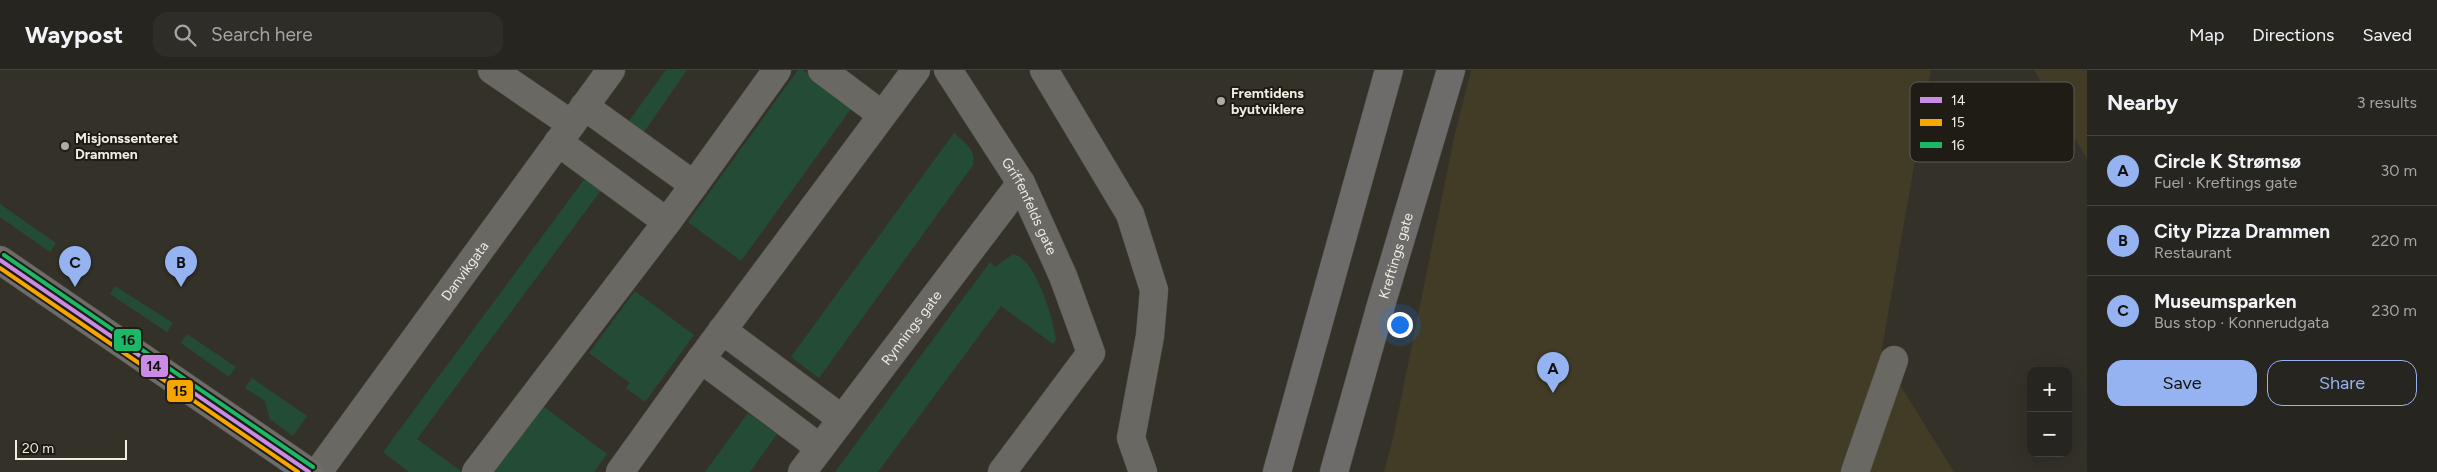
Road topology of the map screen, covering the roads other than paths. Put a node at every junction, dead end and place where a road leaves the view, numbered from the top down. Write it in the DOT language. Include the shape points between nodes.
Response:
graph roads {
  1 [pos="492,70"];
  2 [pos="611,70"];
  3 [pos="777,70"];
  4 [pos="822,70"];
  5 [pos="916,70"];
  6 [pos="948,70"];
  7 [pos="1044,70"];
  8 [pos="1389,70"];
  9 [pos="1451,70"];
  10 [pos="882,115"];
  11 [pos="571,124"];
  12 [pos="1022,183"];
  13 [pos="694,185"];
  14 [pos="667,222"];
  15 [pos="0,260"];
  16 [pos="722,330"];
  17 [pos="701,359"];
  18 [pos="1894,360"];
  19 [pos="842,419"];
  20 [pos="820,448"];
  21 [pos="304,470"];
  22 [pos="476,472"];
  23 [pos="620,472"];
  24 [pos="802,472"];
  25 [pos="1002,472"];
  26 [pos="1143,472"];
  27 [pos="1277,472"];
  28 [pos="1334,472"];
  29 [pos="1855,472"];
  1 -- 11 [label="street"];
  2 -- 11 [label="street, Danvikgata"];
  3 -- 13 [label="street"];
  4 -- 10 [label="street"];
  5 -- 10 [label="street"];
  6 -- 12 [label="street, Griffenfelds gate"];
  7 -- 26 [label="street" via="1130,214 1154,290 1150,336 1131,438"];
  8 -- 27 [label="main road"];
  9 -- 28 [label="main road, Kreftings gate"];
  10 -- 16 [label="street"];
  11 -- 13 [label="street"];
  11 -- 14 [label="street"];
  11 -- 21 [label="street, Danvikgata"];
  12 -- 19 [label="street, Rynnings gate"];
  12 -- 25 [label="street, Griffenfelds gate" via="1063,276 1090,353"];
  13 -- 14 [label="street"];
  14 -- 22 [label="street"];
  15 -- 21 [label="main road"];
  16 -- 17 [label="street"];
  16 -- 19 [label="street"];
  17 -- 20 [label="street"];
  17 -- 23 [label="street"];
  18 -- 29 [label="street"];
  19 -- 20 [label="street, Rynnings gate"];
  20 -- 24 [label="street, Rynnings gate"];
}
